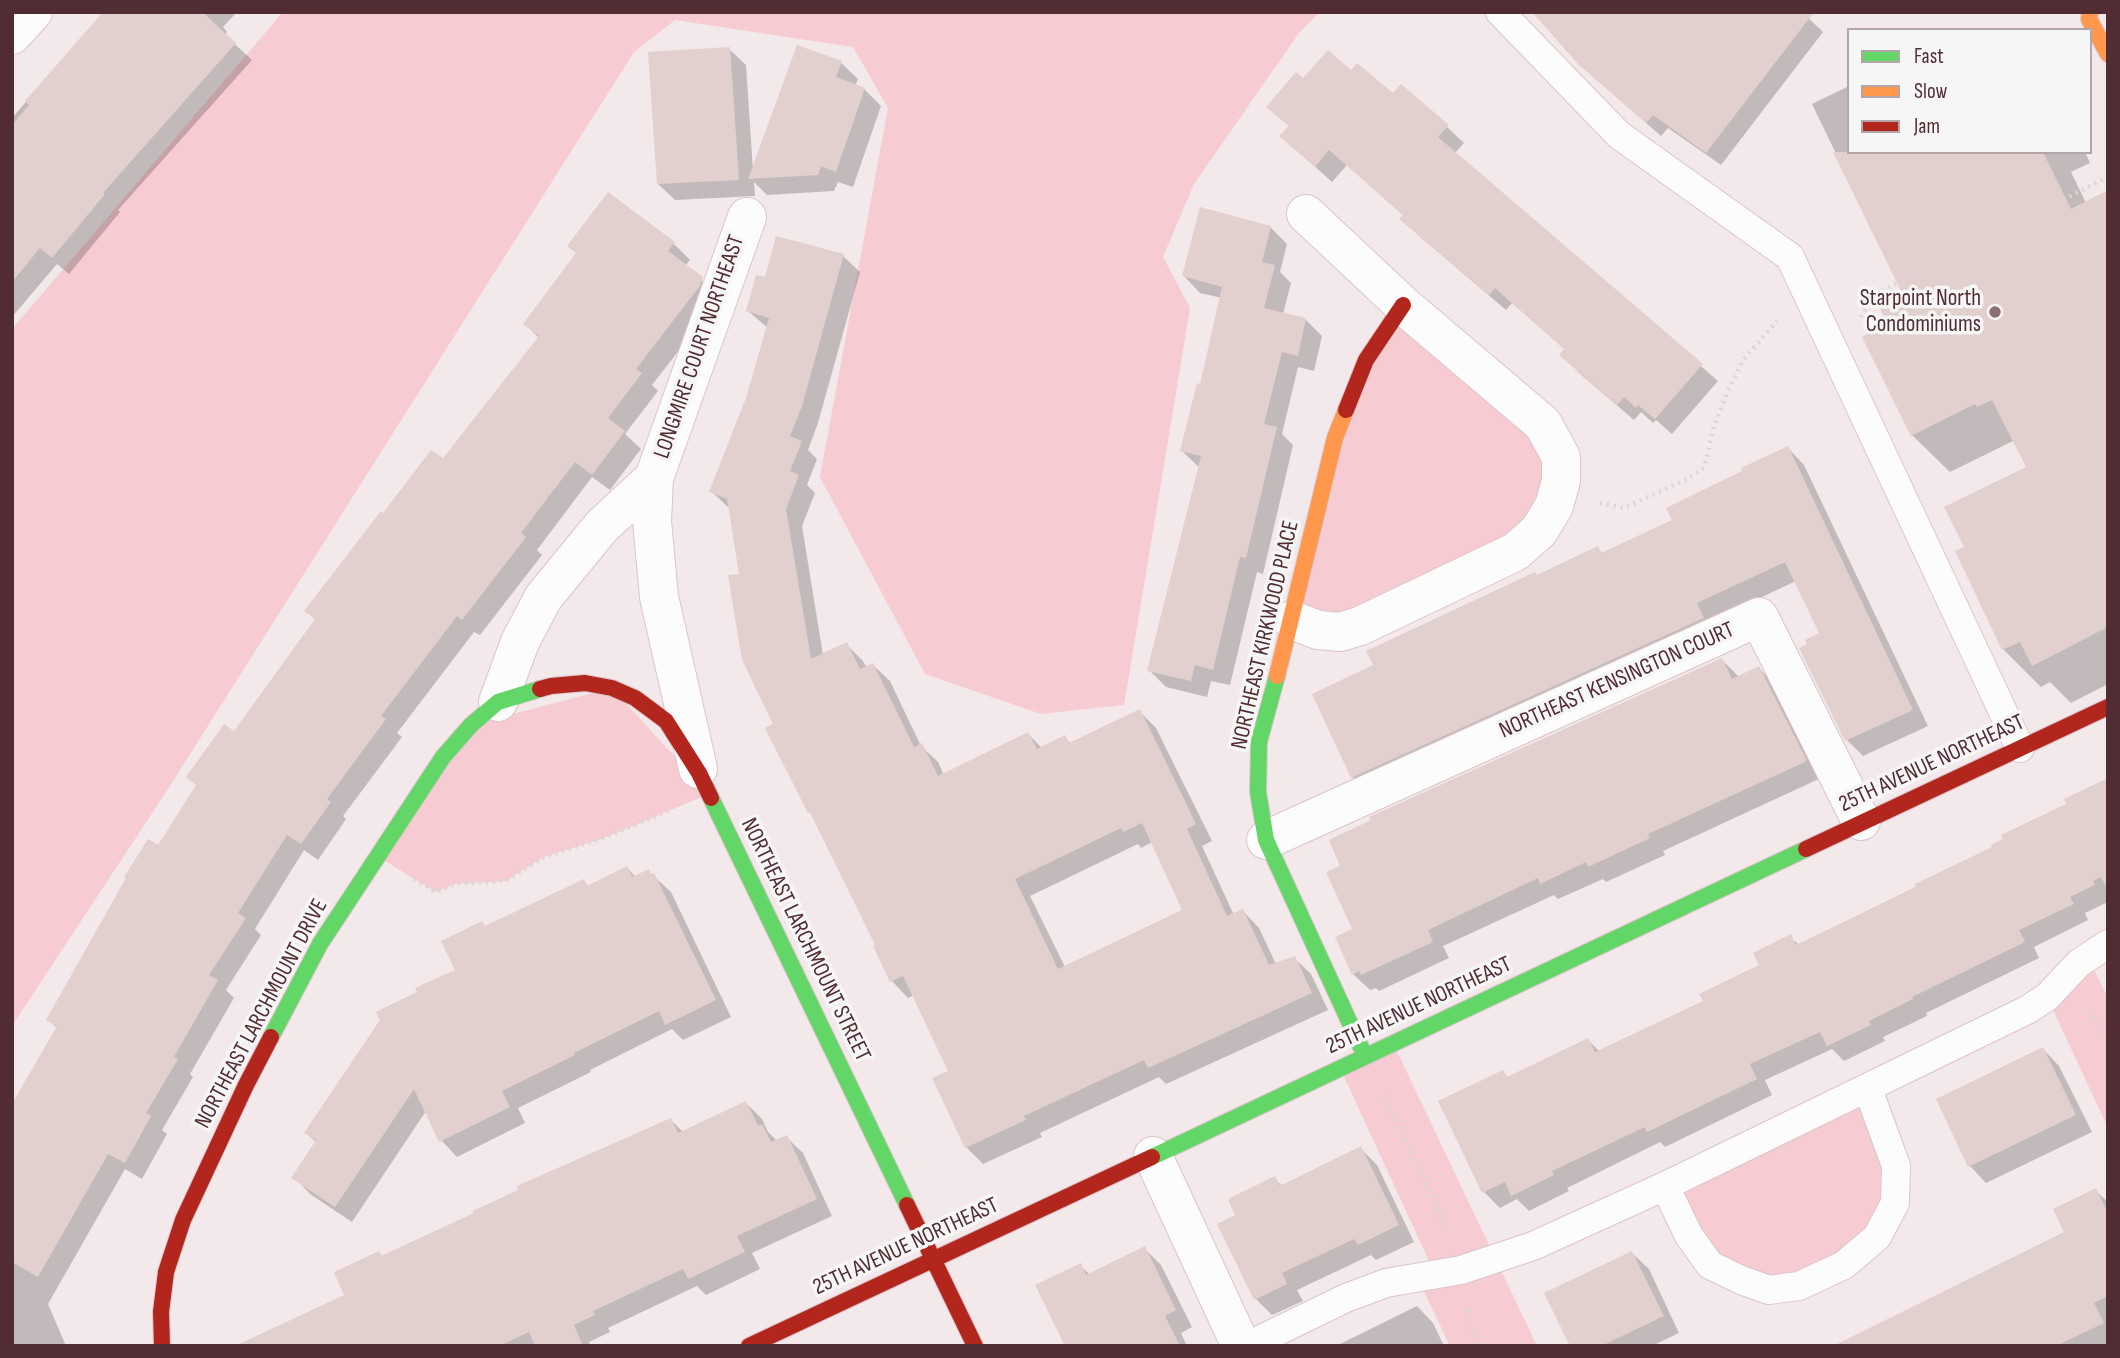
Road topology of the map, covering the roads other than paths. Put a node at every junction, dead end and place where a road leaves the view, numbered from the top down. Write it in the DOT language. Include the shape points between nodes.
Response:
graph roads {
  1 [pos="33,12"];
  2 [pos="1500,12"];
  3 [pos="2085,15"];
  4 [pos="12,35"];
  5 [pos="2108,54"];
  6 [pos="1306,214"];
  7 [pos="747,217"];
  8 [pos="1403,305"];
  9 [pos="654,478"];
  10 [pos="1293,620"];
  11 [pos="498,702"];
  12 [pos="2108,707"];
  13 [pos="2020,748"];
  14 [pos="699,773"];
  15 [pos="1861,821"];
  16 [pos="1266,840"];
  17 [pos="2108,944"];
  18 [pos="1365,1056"];
  19 [pos="1868,1089"];
  20 [pos="1153,1156"];
  21 [pos="1665,1186"];
  22 [pos="933,1258"];
  23 [pos="162,1346"];
  24 [pos="750,1346"];
  25 [pos="975,1346"];
  26 [pos="1241,1346"];
  27 [pos="1247,1346"];
  1 -- 4 [label="street"];
  2 -- 13 [label="lane" via="1619,135 1790,257"];
  3 -- 5 [label="street"];
  6 -- 8 [label="street"];
  7 -- 9 [label="street, LONGMIRE COURT NORTHEAST"];
  8 -- 10 [label="street, NORTHEAST KIRKWOOD PLACE" via="1367,360 1335,438"];
  8 -- 10 [label="street" via="1543,424 1561,457 1554,506 1539,531 1515,552 1360,626 1340,632 1318,630"];
  9 -- 11 [label="street, LONGMIRE COURT NORTHEAST" via="602,526 543,598 520,642"];
  9 -- 14 [label="street, LONGMIRE COURT NORTHEAST" via="652,521 659,597"];
  10 -- 16 [label="street, NORTHEAST KIRKWOOD PLACE" via="1259,741 1258,792"];
  11 -- 14 [label="street, NORTHEAST LARCHMOUNT STREET" via="551,686 585,683 612,688 666,720"];
  11 -- 23 [label="street, NORTHEAST LARCHMOUNT DRIVE" via="471,724 443,757 320,944 258,1062 183,1220 166,1272"];
  12 -- 13 [label="street, 25TH AVENUE NORTHEAST"];
  13 -- 15 [label="street, 25TH AVENUE NORTHEAST"];
  14 -- 22 [label="street, NORTHEAST LARCHMOUNT STREET"];
  15 -- 16 [label="street, NORTHEAST KENSINGTON COURT" via="1759,617"];
  15 -- 18 [label="street, 25TH AVENUE NORTHEAST"];
  16 -- 18 [label="street, NORTHEAST KIRKWOOD PLACE"];
  17 -- 19 [label="lane" via="2079,963 2047,997 2027,1010"];
  18 -- 20 [label="street, 25TH AVENUE NORTHEAST"];
  19 -- 21 [label="lane"];
  19 -- 21 [label="lane" via="1896,1166 1895,1203 1877,1237 1844,1265 1799,1286 1769,1290 1741,1280 1710,1265 1689,1236"];
  20 -- 22 [label="street, 25TH AVENUE NORTHEAST"];
  20 -- 26 [label="street"];
  21 -- 27 [label="lane" via="1533,1246 1461,1270 1386,1283 1346,1298"];
  22 -- 24 [label="street, 25TH AVENUE NORTHEAST"];
  22 -- 25 [label="street, NORTHEAST LARCHMOUNT STREET"];
}
